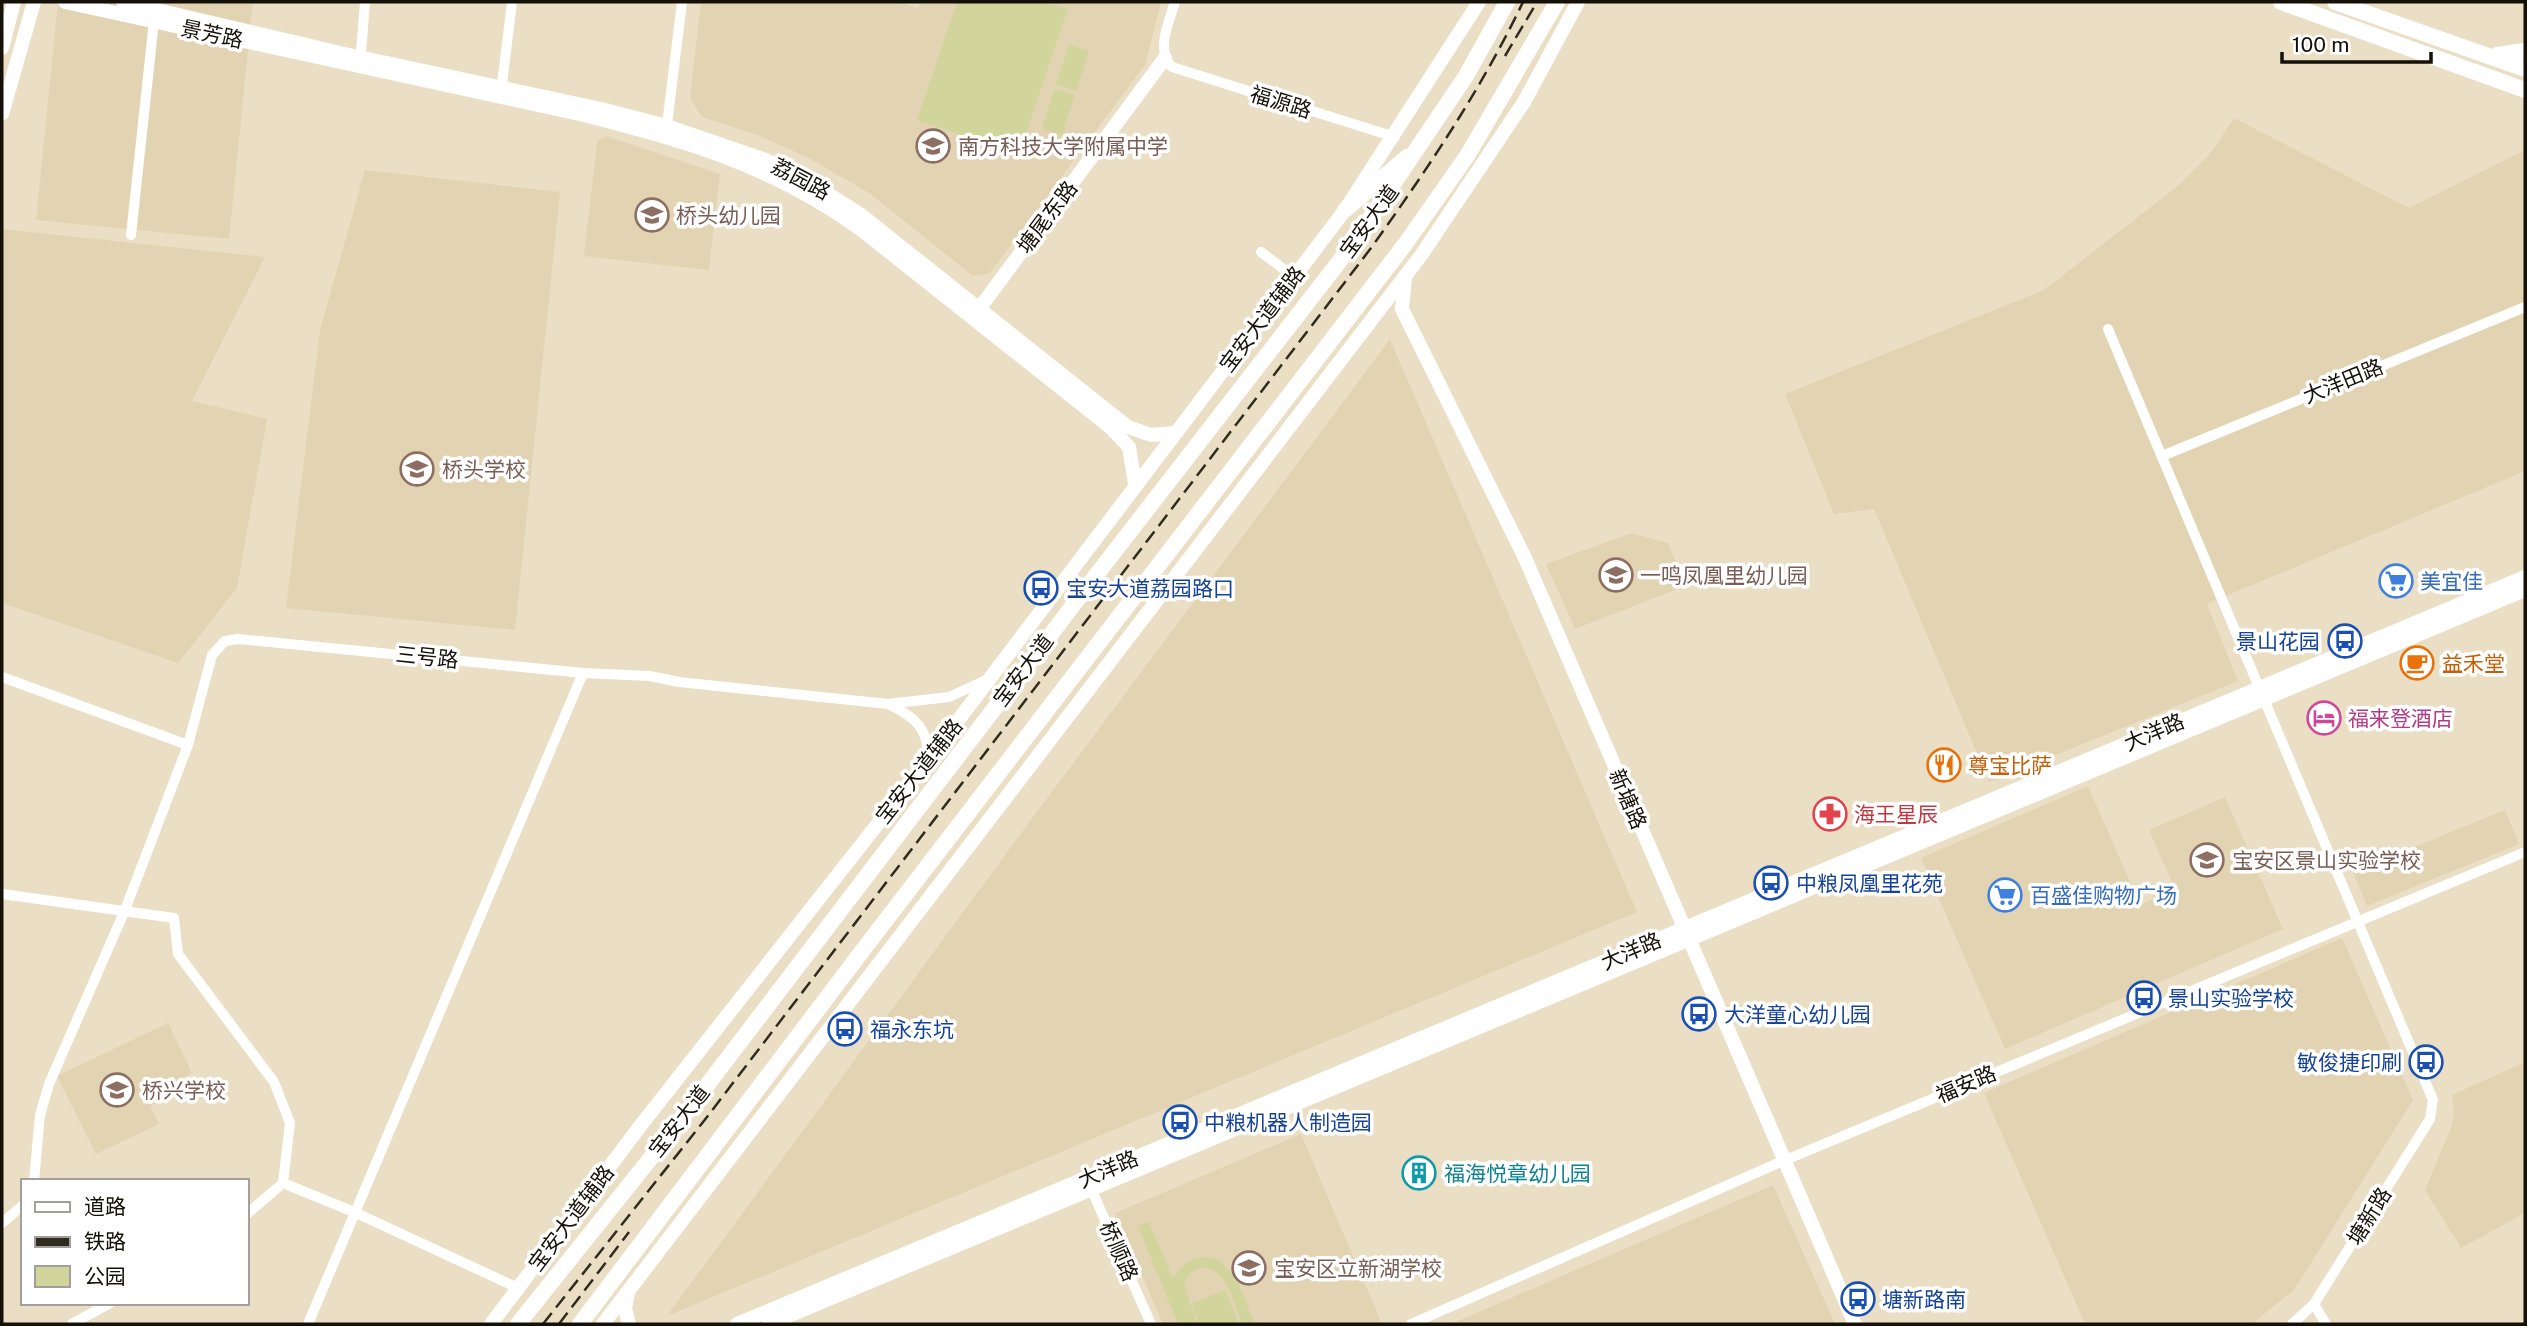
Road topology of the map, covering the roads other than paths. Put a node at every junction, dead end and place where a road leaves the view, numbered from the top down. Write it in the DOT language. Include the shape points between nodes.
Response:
graph roads {
  1 [pos="14,2"];
  2 [pos="34,2"];
  3 [pos="65,2"];
  4 [pos="123,2"];
  5 [pos="365,2"];
  6 [pos="512,2"];
  7 [pos="682,2"];
  8 [pos="1175,2"];
  9 [pos="1479,2"];
  10 [pos="1507,2"];
  11 [pos="1557,2"];
  12 [pos="1578,2"];
  13 [pos="2281,2"];
  14 [pos="2335,2"];
  15 [pos="155,11"];
  16 [pos="2,48"];
  17 [pos="2525,51"];
  18 [pos="2480,53"];
  19 [pos="1167,61"];
  20 [pos="360,62"];
  21 [pos="2525,69"];
  22 [pos="2525,90"];
  23 [pos="501,92"];
  24 [pos="2,114"];
  25 [pos="666,131"];
  26 [pos="1395,137"];
  27 [pos="1422,144"];
  28 [pos="1345,211"];
  29 [pos="131,235"];
  30 [pos="1261,252"];
  31 [pos="1294,277"];
  32 [pos="1405,277"];
  33 [pos="2525,307"];
  34 [pos="979,309"];
  35 [pos="2108,329"];
  36 [pos="1174,433"];
  37 [pos="2162,456"];
  38 [pos="1135,484"];
  39 [pos="2525,577"];
  40 [pos="2525,590"];
  41 [pos="583,673"];
  42 [pos="991,676"];
  43 [pos="2,677"];
  44 [pos="2262,694"];
  45 [pos="888,704"];
  46 [pos="188,745"];
  47 [pos="928,760"];
  48 [pos="2525,852"];
  49 [pos="2,894"];
  50 [pos="125,911"];
  51 [pos="2358,922"];
  52 [pos="1686,934"];
  53 [pos="1783,1161"];
  54 [pos="34,1179"];
  55 [pos="283,1183"];
  56 [pos="1089,1184"];
  57 [pos="21,1207"];
  58 [pos="354,1212"];
  59 [pos="248,1213"];
  60 [pos="2,1223"];
  61 [pos="518,1288"];
  62 [pos="628,1292"];
  63 [pos="2314,1304"];
  64 [pos="106,1305"];
  65 [pos="72,1324"];
  66 [pos="308,1324"];
  67 [pos="491,1324"];
  68 [pos="518,1324"];
  69 [pos="580,1324"];
  70 [pos="603,1324"];
  71 [pos="629,1324"];
  72 [pos="737,1324"];
  73 [pos="769,1324"];
  74 [pos="1151,1324"];
  75 [pos="1411,1324"];
  76 [pos="1855,1324"];
  77 [pos="2292,1324"];
  78 [pos="2326,1324"];
  1 -- 16 [label="street"];
  2 -- 24 [label="street"];
  3 -- 15 [label="street, 景芳路"];
  4 -- 15 [label="street, 景芳路"];
  5 -- 20 [label="street"];
  6 -- 23 [label="street"];
  7 -- 25 [label="street"];
  8 -- 19 [label="street, 塘尾东路" via="1164,44"];
  9 -- 26 [label="street, 宝安大道辅路"];
  10 -- 27 [label="main road, 宝安大道"];
  11 -- 69 [label="main road, 宝安大道" via="1467,156 1406,243"];
  12 -- 32 [label="street" via="1484,166"];
  13 -- 22 [label="main road"];
  14 -- 18 [label="main road"];
  15 -- 20 [label="street, 景芳路"];
  15 -- 29 [label="street"];
  17 -- 18 [label="main road"];
  18 -- 21 [label="main road"];
  19 -- 26 [label="street, 福源路" via="1185,73"];
  19 -- 34 [label="street, 塘尾东路"];
  20 -- 23 [label="street, 荔园路"];
  23 -- 25 [label="street, 荔园路"];
  25 -- 34 [label="street, 荔园路" via="763,159 825,190"];
  25 -- 38 [label="street, 荔园路" via="800,188 863,231 1120,436 1131,454"];
  26 -- 28 [label="street, 宝安大道辅路"];
  27 -- 28 [label="main road"];
  27 -- 68 [label="main road, 宝安大道" via="1352,246 666,1139"];
  28 -- 31 [label="street, 宝安大道辅路"];
  30 -- 31 [label="street"];
  31 -- 36 [label="street, 宝安大道辅路"];
  32 -- 52 [label="street, 新塘路" via="1402,309 1525,558"];
  32 -- 62 [label="street"];
  33 -- 37 [label="street, 大洋田路"];
  34 -- 36 [label="street, 荔园路" via="1128,427 1151,435"];
  35 -- 37 [label="street"];
  36 -- 38 [label="street, 宝安大道辅路"];
  37 -- 44 [label="street"];
  38 -- 42 [label="street, 宝安大道辅路"];
  39 -- 44 [label="street, 大洋路"];
  40 -- 44 [label="street, 大洋路"];
  41 -- 45 [label="street, 三号路" via="650,676"];
  41 -- 46 [label="street, 三号路" via="225,641 212,655"];
  41 -- 58 [label="street"];
  42 -- 45 [label="street, 三号路" via="949,696"];
  42 -- 47 [label="street, 宝安大道辅路"];
  43 -- 46 [label="street"];
  44 -- 51 [label="street"];
  44 -- 52 [label="street, 大洋路"];
  45 -- 47 [label="street, 三号路" via="920,723 926,733"];
  46 -- 50 [label="street"];
  47 -- 61 [label="street, 宝安大道辅路"];
  48 -- 51 [label="street, 福安路"];
  49 -- 50 [label="street"];
  50 -- 54 [label="street" via="49,1084 40,1115"];
  50 -- 55 [label="street" via="174,918 178,954 274,1082 290,1124"];
  51 -- 53 [label="street, 福安路"];
  51 -- 63 [label="street, 塘新路" via="2433,1100 2430,1119"];
  52 -- 53 [label="street, 新塘路"];
  52 -- 56 [label="street, 大洋路"];
  53 -- 75 [label="street, 福安路"];
  53 -- 76 [label="street, 新塘路"];
  55 -- 58 [label="street"];
  55 -- 59 [label="street"];
  56 -- 72 [label="street, 大洋路"];
  56 -- 73 [label="street, 大洋路"];
  56 -- 74 [label="street, 桥顺路"];
  57 -- 60 [label="street"];
  58 -- 61 [label="street"];
  58 -- 66 [label="street"];
  61 -- 67 [label="street, 宝安大道辅路"];
  62 -- 70 [label="street"];
  62 -- 71 [label="street"];
  63 -- 77 [label="street, 塘新路"];
  63 -- 78 [label="street"];
  64 -- 65 [label="street"];
}
